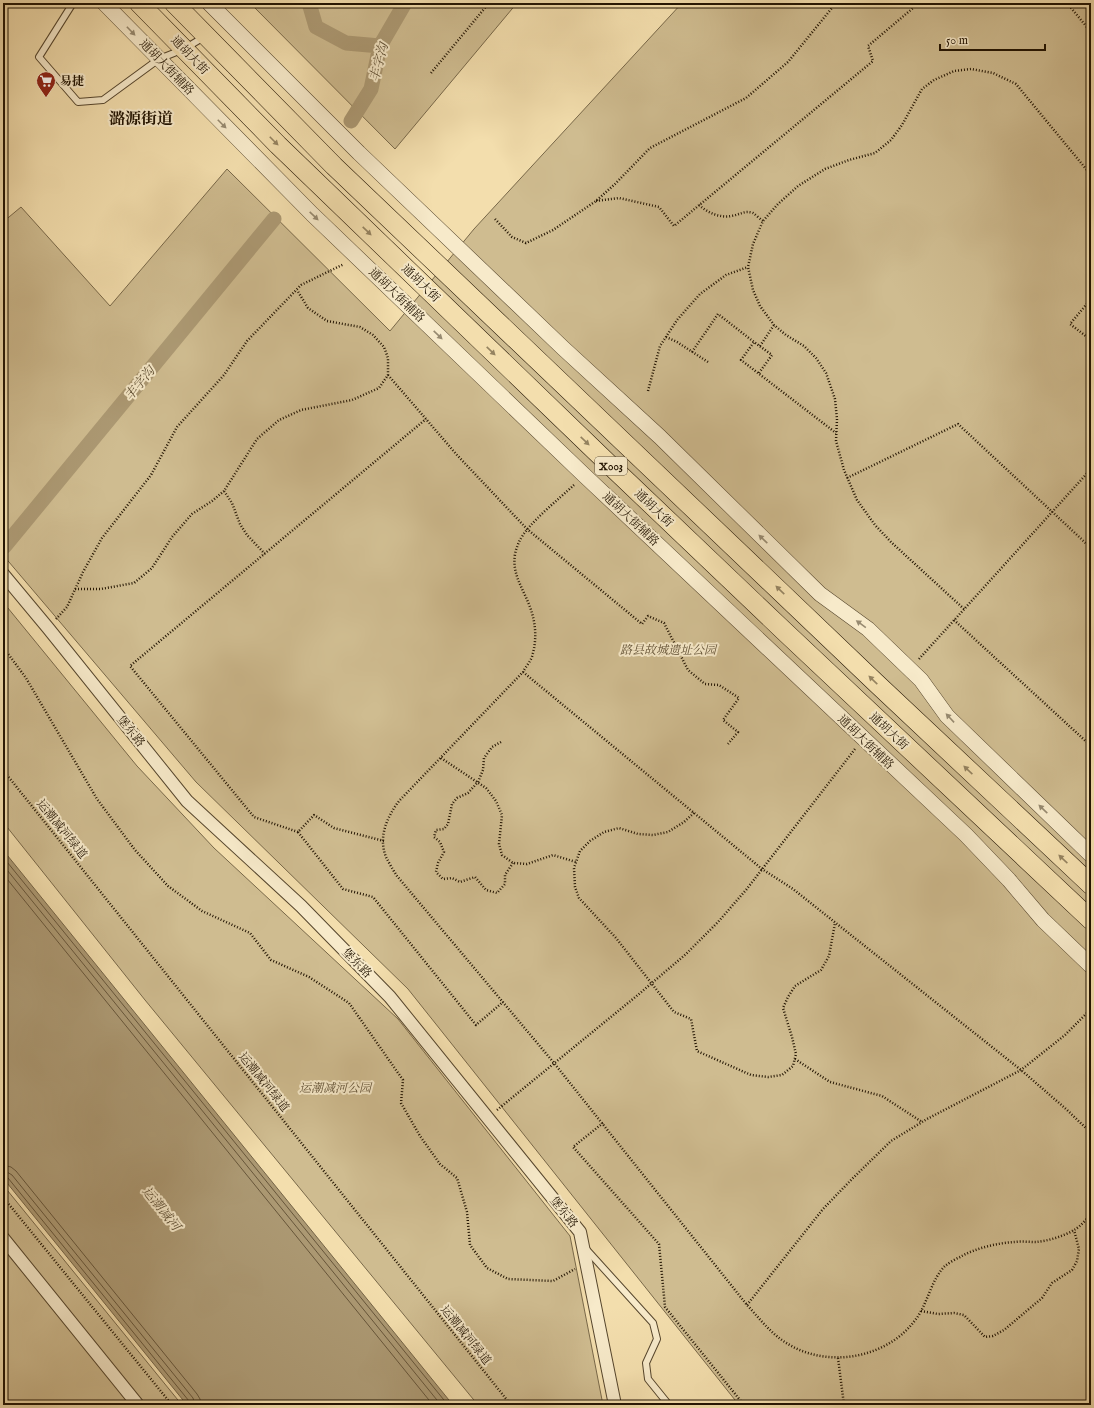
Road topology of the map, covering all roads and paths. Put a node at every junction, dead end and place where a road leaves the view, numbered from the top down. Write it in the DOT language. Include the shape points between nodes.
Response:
graph roads {
  1 [pos="73,3"];
  2 [pos="104,3"];
  3 [pos="139,3"];
  4 [pos="174,3"];
  5 [pos="209,3"];
  6 [pos="489,3"];
  7 [pos="836,3"];
  8 [pos="919,3"];
  9 [pos="1068,3"];
  10 [pos="1091,32"];
  11 [pos="206,36"];
  12 [pos="184,49"];
  13 [pos="159,59"];
  14 [pos="431,73"];
  15 [pos="1091,175"];
  16 [pos="596,200"];
  17 [pos="699,205"];
  18 [pos="495,219"];
  19 [pos="763,221"];
  20 [pos="346,262"];
  21 [pos="748,267"];
  22 [pos="297,290"];
  23 [pos="1091,299"];
  24 [pos="774,325"];
  25 [pos="666,337"];
  26 [pos="1091,340"];
  27 [pos="754,342"];
  28 [pos="760,346"];
  29 [pos="692,352"];
  30 [pos="708,362"];
  31 [pos="759,373"];
  32 [pos="388,375"];
  33 [pos="648,391"];
  34 [pos="426,419"];
  35 [pos="837,434"];
  36 [pos="1091,469"];
  37 [pos="584,475"];
  38 [pos="847,478"];
  39 [pos="224,491"];
  40 [pos="1052,512"];
  41 [pos="527,529"];
  42 [pos="1091,548"];
  43 [pos="264,554"];
  44 [pos="3,574"];
  45 [pos="75,589"];
  46 [pos="964,609"];
  47 [pos="954,620"];
  48 [pos="48,628"];
  49 [pos="3,647"];
  50 [pos="915,664"];
  51 [pos="523,672"];
  52 [pos="501,742"];
  53 [pos="728,744"];
  54 [pos="1091,746"];
  55 [pos="855,749"];
  56 [pos="441,758"];
  57 [pos="3,770"];
  58 [pos="478,782"];
  59 [pos="694,813"];
  60 [pos="298,832"];
  61 [pos="384,841"];
  62 [pos="1091,855"];
  63 [pos="576,862"];
  64 [pos="513,863"];
  65 [pos="762,869"];
  66 [pos="1091,886"];
  67 [pos="1091,920"];
  68 [pos="835,923"];
  69 [pos="1091,966"];
  70 [pos="652,983"];
  71 [pos="503,1002"];
  72 [pos="1091,1009"];
  73 [pos="795,1059"];
  74 [pos="554,1063"];
  75 [pos="1021,1070"];
  76 [pos="488,1118"];
  77 [pos="922,1122"];
  78 [pos="602,1123"];
  79 [pos="1091,1135"];
  80 [pos="3,1197"];
  81 [pos="1091,1213"];
  82 [pos="1074,1230"];
  83 [pos="3,1238"];
  84 [pos="583,1247"];
  85 [pos="587,1264"];
  86 [pos="747,1305"];
  87 [pos="921,1311"];
  88 [pos="838,1358"];
  89 [pos="138,1405"];
  90 [pos="172,1405"];
  91 [pos="511,1405"];
  92 [pos="615,1405"];
  93 [pos="669,1405"];
  94 [pos="744,1405"];
  95 [pos="844,1405"];
  1 -- 13 [label="lane" via="39,58 78,102 103,100"];
  2 -- 13 [label="street, 通胡大街辅路, one-way"];
  3 -- 12 [label="main road, 通胡大街 / X003"];
  4 -- 11 [label="main road, 通胡大街 / X003"];
  62 -- 5 [label="street, one-way" via="947,716 921,680 868,629 820,594 660,437 569,354 359,153"];
  6 -- 14 [label="path"];
  7 -- 16 [label="path" via="788,62 746,98 650,148"];
  8 -- 17 [label="path" via="868,46 873,61"];
  9 -- 10 [label="path"];
  11 -- 12 [label="lane"];
  66 -- 11 [label="main road, 通胡大街 / X003, one-way" via="334,166"];
  12 -- 13 [label="lane"];
  12 -- 67 [label="main road, 通胡大街 / X003, one-way" via="284,150 614,469"];
  13 -- 37 [label="street, 通胡大街辅路, one-way" via="312,214"];
  15 -- 19 [label="path" via="1016,84 994,73 971,69 954,71 922,89 895,135 875,153 825,169 798,186"];
  16 -- 17 [label="path" via="619,198 659,207 674,226"];
  16 -- 18 [label="path" via="553,230 526,243 512,237"];
  17 -- 19 [label="path" via="706,211 721,216 744,212 752,213"];
  19 -- 21 [label="path" via="753,244"];
  20 -- 22 [label="path" via="301,285"];
  21 -- 24 [label="path" via="760,306"];
  21 -- 25 [label="path" via="726,275 700,294"];
  22 -- 32 [label="path" via="308,308 327,321 360,327 373,335 384,346 388,358"];
  22 -- 45 [label="path" via="248,341 224,375 177,427 151,475 102,538"];
  23 -- 26 [label="path" via="1070,324"];
  24 -- 28 [label="path"];
  24 -- 35 [label="path" via="804,346 826,373 835,399"];
  25 -- 29 [label="path"];
  25 -- 33 [label="path" via="660,346"];
  27 -- 28 [label="path"];
  27 -- 29 [label="path" via="718,314"];
  27 -- 31 [label="path" via="741,360"];
  28 -- 31 [label="path" via="772,355"];
  29 -- 30 [label="path"];
  31 -- 35 [label="path"];
  32 -- 34 [label="path"];
  32 -- 39 [label="path" via="379,388 352,400 301,410 279,420 258,439"];
  34 -- 41 [label="path"];
  34 -- 43 [label="path"];
  35 -- 38 [label="path" via="836,441"];
  36 -- 40 [label="path"];
  37 -- 41 [label="path"];
  37 -- 69 [label="street, 通胡大街辅路" via="966,836 1043,920"];
  38 -- 40 [label="path" via="958,424"];
  38 -- 46 [label="path" via="857,500 875,525"];
  39 -- 43 [label="path" via="247,536"];
  39 -- 45 [label="path" via="192,514 172,537 152,568 134,583 101,589"];
  40 -- 42 [label="path"];
  40 -- 46 [label="path"];
  41 -- 51 [label="path" via="519,542 514,562 517,579 533,616 536,636 533,655"];
  41 -- 53 [label="path" via="642,624 648,616 664,623 688,670 705,684 720,685 739,698 722,720 738,732"];
  43 -- 60 [label="path" via="130,666 254,817"];
  44 -- 48 [label="street, 堡东路"];
  45 -- 48 [label="path" via="67,607"];
  46 -- 47 [label="path"];
  47 -- 50 [label="path"];
  47 -- 54 [label="path"];
  48 -- 76 [label="street, 堡东路" via="187,801 301,906 390,997"];
  49 -- 85 [label="path" via="26,678 97,799 135,850 168,886 202,911 250,933 271,960 309,977 349,1003 403,1080 401,1104 420,1136 440,1164 457,1178 467,1212 470,1245 487,1268 508,1279 553,1281"];
  51 -- 56 [label="path"];
  51 -- 59 [label="path"];
  52 -- 58 [label="path" via="492,747 484,758"];
  55 -- 65 [label="path"];
  56 -- 58 [label="path"];
  56 -- 61 [label="path" via="390,813 382,834"];
  57 -- 91 [label="path, 运潮减河绿道"];
  58 -- 64 [label="path" via="496,801 502,815 499,844 502,855"];
  58 -- 64 [label="path" via="452,804 448,824 444,829 436,830 434,837 440,842 444,852 436,872 443,879 452,878 460,882 475,876 486,890 497,893 505,884 505,875"];
  59 -- 63 [label="path" via="668,832 638,834 619,828 604,832 580,851"];
  59 -- 65 [label="path"];
  60 -- 61 [label="path" via="314,815 334,828"];
  60 -- 71 [label="path" via="343,889 373,897 476,1025"];
  61 -- 71 [label="path" via="386,856 397,876"];
  63 -- 64 [label="path" via="554,855 527,864"];
  63 -- 70 [label="path" via="575,887 579,898 616,938"];
  65 -- 68 [label="path"];
  65 -- 70 [label="path" via="718,922"];
  68 -- 73 [label="path" via="830,956 821,970 795,986 783,1008 796,1054"];
  68 -- 75 [label="path"];
  70 -- 73 [label="path" via="674,1012 691,1019 697,1051 750,1075 768,1077 782,1075 793,1066"];
  70 -- 74 [label="path"];
  71 -- 74 [label="path"];
  72 -- 75 [label="path" via="1065,1036"];
  73 -- 77 [label="path" via="830,1082 882,1096"];
  74 -- 76 [label="path"];
  74 -- 78 [label="path"];
  75 -- 77 [label="path"];
  75 -- 79 [label="path"];
  76 -- 84 [label="street, 堡东路" via="580,1232"];
  77 -- 86 [label="path" via="891,1141 823,1209"];
  78 -- 86 [label="path"];
  78 -- 94 [label="path" via="573,1147 659,1244 665,1307"];
  80 -- 90 [label="path"];
  81 -- 82 [label="path"];
  82 -- 87 [label="path" via="1038,1242 1014,1242 981,1248 960,1256 944,1267"];
  82 -- 87 [label="path" via="1079,1249 1072,1270 1052,1283 1042,1298 999,1333 985,1337 964,1315"];
  83 -- 89 [label="street"];
  84 -- 85 [label="street, 堡东路"];
  84 -- 93 [label="lane" via="653,1323 657,1339 646,1363 648,1379"];
  85 -- 92 [label="street, 堡东路"];
  86 -- 88 [label="path" via="769,1330 788,1344 806,1352"];
  87 -- 88 [label="path" via="902,1335 884,1346 864,1354"];
  88 -- 95 [label="path"];
}
